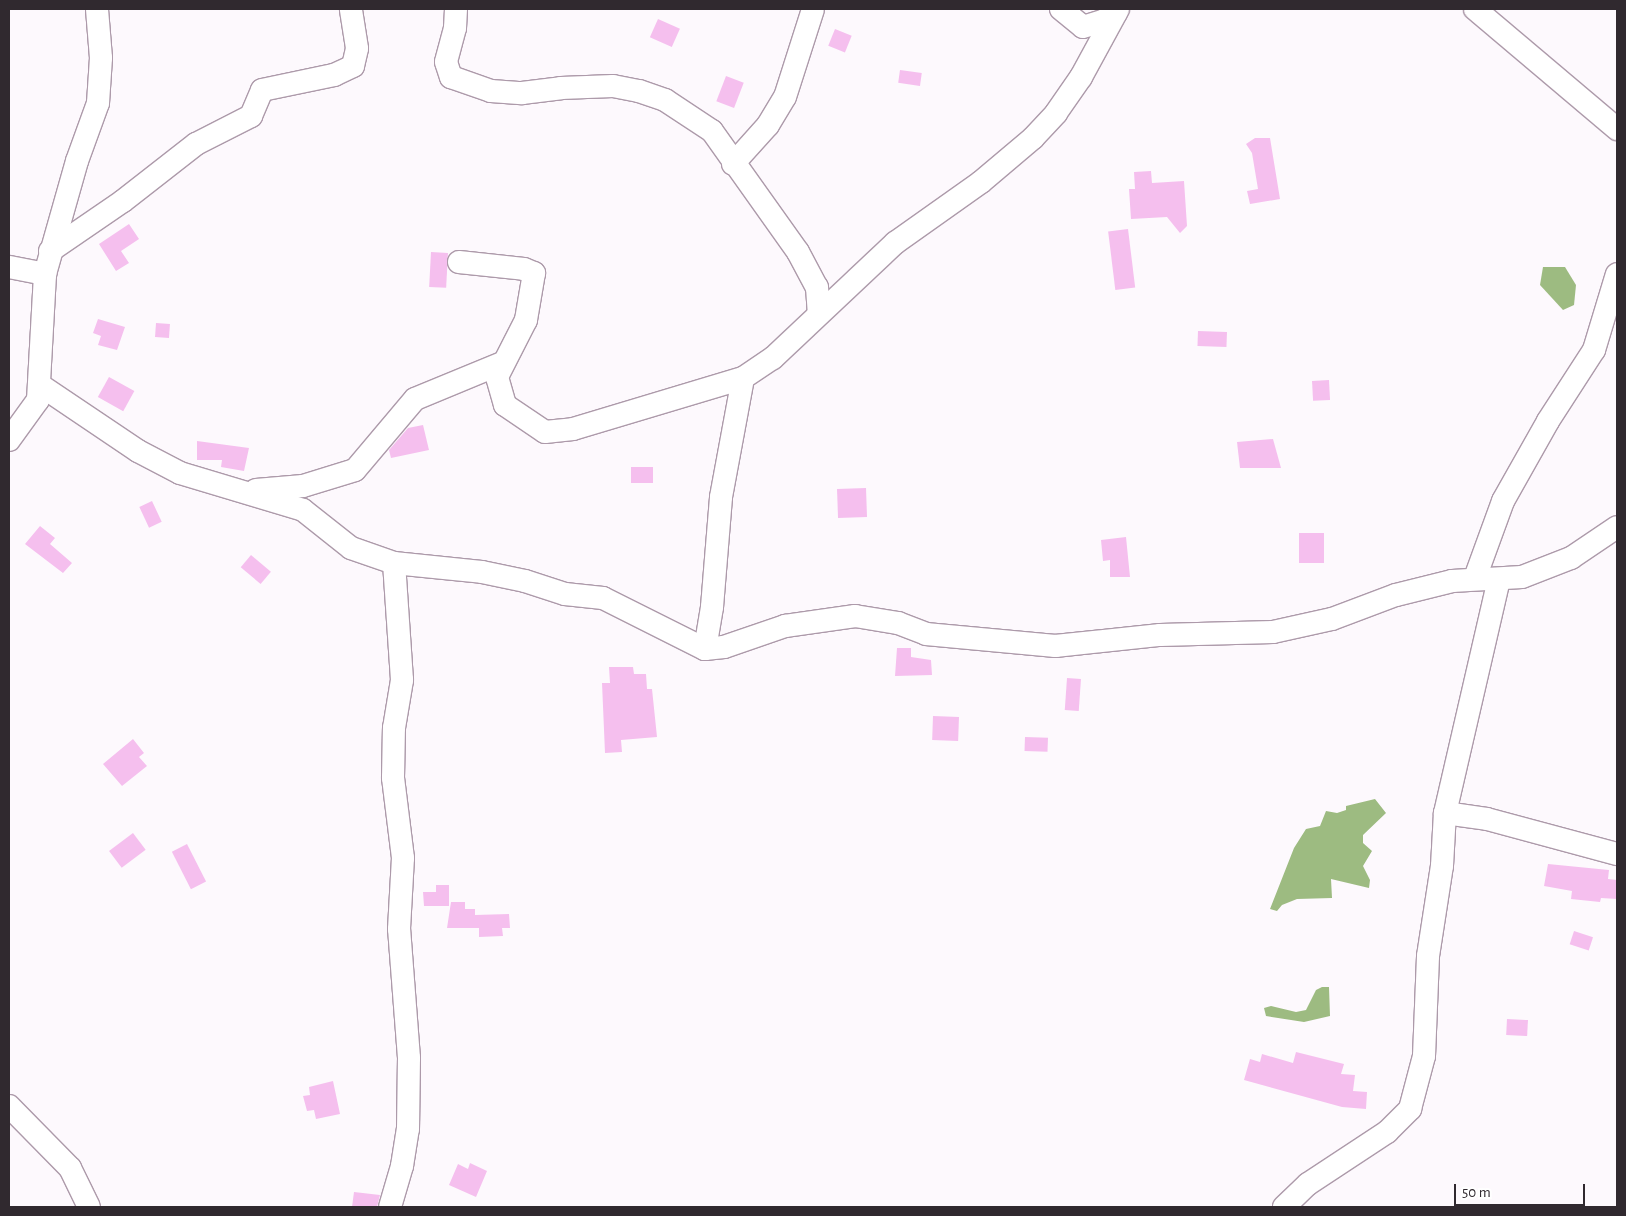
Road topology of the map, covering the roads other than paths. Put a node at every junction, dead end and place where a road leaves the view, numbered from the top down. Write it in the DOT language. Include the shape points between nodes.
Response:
graph roads {
  1 [pos="97,9"];
  2 [pos="351,9"];
  3 [pos="456,9"];
  4 [pos="813,9"];
  5 [pos="1061,9"];
  6 [pos="1475,9"];
  7 [pos="1117,11"];
  8 [pos="1617,129"];
  9 [pos="733,164"];
  10 [pos="50,251"];
  11 [pos="459,262"];
  12 [pos="9,267"];
  13 [pos="45,274"];
  14 [pos="1617,274"];
  15 [pos="819,314"];
  16 [pos="500,364"];
  17 [pos="743,378"];
  18 [pos="40,385"];
  19 [pos="9,440"];
  20 [pos="240,490"];
  21 [pos="1617,527"];
  22 [pos="394,564"];
  23 [pos="1475,578"];
  24 [pos="1499,580"];
  25 [pos="705,649"];
  26 [pos="1445,812"];
  27 [pos="1617,854"];
  28 [pos="9,1106"];
  29 [pos="89,1207"];
  30 [pos="390,1207"];
  31 [pos="1284,1207"];
  1 -- 10 [label="street" via="101,58 98,103"];
  2 -- 10 [label="street" via="357,48 353,66 334,75 262,90 251,116 196,144 123,201"];
  3 -- 9 [label="street" via="455,28 446,62 451,77 491,91 522,93 613,86 639,91 665,100 693,116 723,142"];
  4 -- 9 [label="street" via="786,97 768,125"];
  5 -- 7 [label="street" via="1077,25 1088,27"];
  6 -- 8 [label="street"];
  7 -- 15 [label="street" via="1080,77 1033,138 981,182 895,243"];
  9 -- 15 [label="street" via="798,252 817,288"];
  10 -- 13 [label="street"];
  11 -- 16 [label="street" via="524,269 534,273 526,320 520,336"];
  12 -- 13 [label="street"];
  13 -- 18 [label="street"];
  14 -- 23 [label="street" via="1594,350 1548,421 1503,501"];
  15 -- 17 [label="street" via="761,369"];
  16 -- 17 [label="street" via="496,377 505,405 545,432 582,426"];
  16 -- 20 [label="street" via="415,399 355,470 302,486"];
  17 -- 25 [label="street" via="721,497 712,607"];
  18 -- 19 [label="street" via="38,400"];
  18 -- 20 [label="street" via="145,455 180,473"];
  20 -- 22 [label="street" via="303,510 351,548"];
  21 -- 24 [label="street" via="1571,558 1522,577"];
  22 -- 25 [label="street" via="482,572 565,594 602,598"];
  22 -- 30 [label="street" via="402,680 394,728 392,778 403,858 399,929 410,1058 408,1129"];
  23 -- 24 [label="street"];
  23 -- 25 [label="street" via="1396,595 1332,619 1259,633 1160,635 1075,646 1046,646 926,634 898,623 854,616 785,626 724,647"];
  24 -- 26 [label="street"];
  26 -- 27 [label="street" via="1486,819"];
  26 -- 31 [label="street" via="1442,866 1428,956 1424,1056 1410,1109 1387,1132 1308,1184"];
  28 -- 29 [label="street" via="70,1168"];
}
